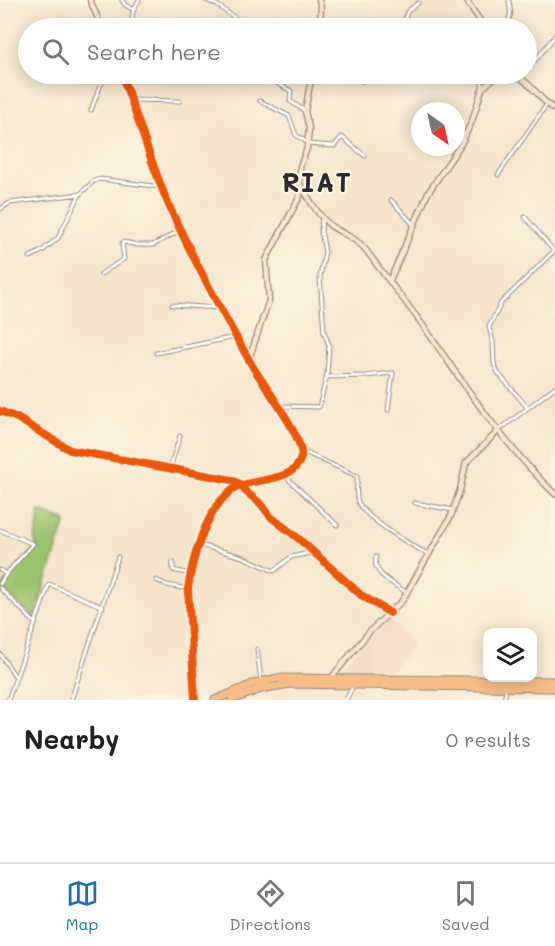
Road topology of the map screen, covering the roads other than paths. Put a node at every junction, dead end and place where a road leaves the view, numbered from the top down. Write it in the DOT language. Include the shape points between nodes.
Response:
graph roads {
  1 [pos="90,0"];
  2 [pos="122,0"];
  3 [pos="139,0"];
  4 [pos="206,0"];
  5 [pos="319,0"];
  6 [pos="466,0"];
  7 [pos="508,0"];
  8 [pos="418,3"];
  9 [pos="134,10"];
  10 [pos="98,18"];
  11 [pos="133,18"];
  12 [pos="235,18"];
  13 [pos="320,18"];
  14 [pos="405,18"];
  15 [pos="478,18"];
  16 [pos="509,18"];
  17 [pos="555,36"];
  18 [pos="537,56"];
  19 [pos="101,84"];
  20 [pos="125,84"];
  21 [pos="279,84"];
  22 [pos="310,84"];
  23 [pos="481,84"];
  24 [pos="487,84"];
  25 [pos="529,84"];
  26 [pos="482,89"];
  27 [pos="131,100"];
  28 [pos="180,101"];
  29 [pos="260,101"];
  30 [pos="547,104"];
  31 [pos="91,110"];
  32 [pos="555,110"];
  33 [pos="305,111"];
  34 [pos="308,144"];
  35 [pos="365,156"];
  36 [pos="498,175"];
  37 [pos="300,184"];
  38 [pos="162,188"];
  39 [pos="80,194"];
  40 [pos="391,200"];
  41 [pos="0,209"];
  42 [pos="525,217"];
  43 [pos="322,218"];
  44 [pos="414,225"];
  45 [pos="181,230"];
  46 [pos="30,257"];
  47 [pos="101,274"];
  48 [pos="390,280"];
  49 [pos="172,305"];
  50 [pos="222,308"];
  51 [pos="237,337"];
  52 [pos="156,353"];
  53 [pos="249,358"];
  54 [pos="326,377"];
  55 [pos="555,387"];
  56 [pos="279,406"];
  57 [pos="527,407"];
  58 [pos="388,410"];
  59 [pos="0,411"];
  60 [pos="498,431"];
  61 [pos="180,436"];
  62 [pos="302,451"];
  63 [pos="170,468"];
  64 [pos="284,475"];
  65 [pos="240,484"];
  66 [pos="555,494"];
  67 [pos="415,502"];
  68 [pos="453,510"];
  69 [pos="337,525"];
  70 [pos="0,530"];
  71 [pos="200,544"];
  72 [pos="314,552"];
  73 [pos="430,555"];
  74 [pos="118,557"];
  75 [pos="376,557"];
  76 [pos="173,562"];
  77 [pos="0,570"];
  78 [pos="6,574"];
  79 [pos="190,574"];
  80 [pos="156,580"];
  81 [pos="0,586"];
  82 [pos="188,589"];
  83 [pos="407,593"];
  84 [pos="103,607"];
  85 [pos="390,613"];
  86 [pos="34,622"];
  87 [pos="257,649"];
  88 [pos="0,654"];
  89 [pos="15,676"];
  90 [pos="331,678"];
  91 [pos="261,681"];
  92 [pos="555,681"];
  93 [pos="353,685"];
  94 [pos="507,687"];
  95 [pos="555,688"];
  96 [pos="8,700"];
  97 [pos="71,700"];
  98 [pos="195,700"];
  99 [pos="215,700"];
  100 [pos="232,700"];
  101 [pos="346,700"];
  102 [pos="504,700"];
  1 -- 10 [label="street"];
  2 -- 9 [label="street"];
  3 -- 9 [label="street"];
  4 -- 12 [label="street"];
  5 -- 13 [label="street"];
  6 -- 15 [label="street"];
  7 -- 16 [label="street"];
  8 -- 14 [label="street"];
  9 -- 11 [label="street"];
  17 -- 18 [label="street"];
  19 -- 31 [label="street"];
  20 -- 27 [label="street"];
  21 -- 33 [label="street" via="291,91 290,101"];
  22 -- 33 [label="street"];
  23 -- 26 [label="street"];
  24 -- 26 [label="street"];
  25 -- 30 [label="street"];
  26 -- 44 [label="street" via="461,144 432,184"];
  27 -- 28 [label="street"];
  27 -- 38 [label="street"];
  29 -- 34 [label="street" via="289,116 296,135"];
  30 -- 32 [label="street"];
  30 -- 36 [label="street"];
  33 -- 34 [label="street"];
  34 -- 35 [label="street" via="335,146 342,137"];
  34 -- 37 [label="street" via="300,167"];
  37 -- 43 [label="street"];
  37 -- 53 [label="street" via="300,198 266,260 269,300"];
  38 -- 39 [label="street" via="100,180"];
  38 -- 45 [label="street"];
  39 -- 41 [label="street" via="10,203"];
  39 -- 46 [label="street" via="58,238"];
  40 -- 44 [label="street"];
  42 -- 57 [label="street" via="554,251 501,303 488,330 498,374"];
  43 -- 48 [label="street" via="356,239"];
  43 -- 54 [label="street" via="325,252 320,276 324,332 329,345"];
  44 -- 48 [label="street"];
  45 -- 47 [label="street" via="153,245 122,243 123,260"];
  45 -- 50 [label="street"];
  48 -- 60 [label="street"];
  49 -- 50 [label="street"];
  50 -- 51 [label="street"];
  51 -- 52 [label="street"];
  51 -- 53 [label="street"];
  53 -- 56 [label="street"];
  54 -- 56 [label="street" via="320,407"];
  54 -- 58 [label="street" via="393,373"];
  55 -- 57 [label="street"];
  56 -- 62 [label="street"];
  57 -- 60 [label="street"];
  59 -- 63 [label="street" via="69,450"];
  60 -- 66 [label="street"];
  60 -- 68 [label="street" via="466,463"];
  61 -- 63 [label="street"];
  62 -- 64 [label="street" via="297,466"];
  62 -- 73 [label="street" via="356,475 360,506"];
  63 -- 65 [label="street"];
  64 -- 65 [label="street"];
  64 -- 69 [label="street"];
  65 -- 71 [label="street" via="216,507"];
  65 -- 72 [label="street" via="271,518"];
  67 -- 68 [label="street"];
  68 -- 73 [label="street"];
  70 -- 78 [label="street" via="33,544"];
  71 -- 72 [label="street" via="243,556 274,571 295,556"];
  71 -- 79 [label="street"];
  72 -- 85 [label="street" via="361,596"];
  73 -- 83 [label="street"];
  74 -- 84 [label="street"];
  75 -- 83 [label="street" via="378,571"];
  76 -- 79 [label="street" via="173,570"];
  77 -- 78 [label="street"];
  78 -- 81 [label="street"];
  79 -- 82 [label="street"];
  80 -- 82 [label="street"];
  81 -- 86 [label="street"];
  82 -- 98 [label="street"];
  83 -- 85 [label="street"];
  84 -- 86 [label="street" via="49,583"];
  84 -- 97 [label="street"];
  85 -- 90 [label="street"];
  86 -- 89 [label="street"];
  87 -- 91 [label="street"];
  88 -- 89 [label="street"];
  89 -- 96 [label="street"];
  90 -- 91 [label="highway"];
  90 -- 92 [label="highway"];
  91 -- 99 [label="highway"];
  93 -- 94 [label="highway"];
  93 -- 100 [label="highway" via="280,685"];
  93 -- 101 [label="street"];
  94 -- 95 [label="highway"];
  94 -- 102 [label="street"];
}
